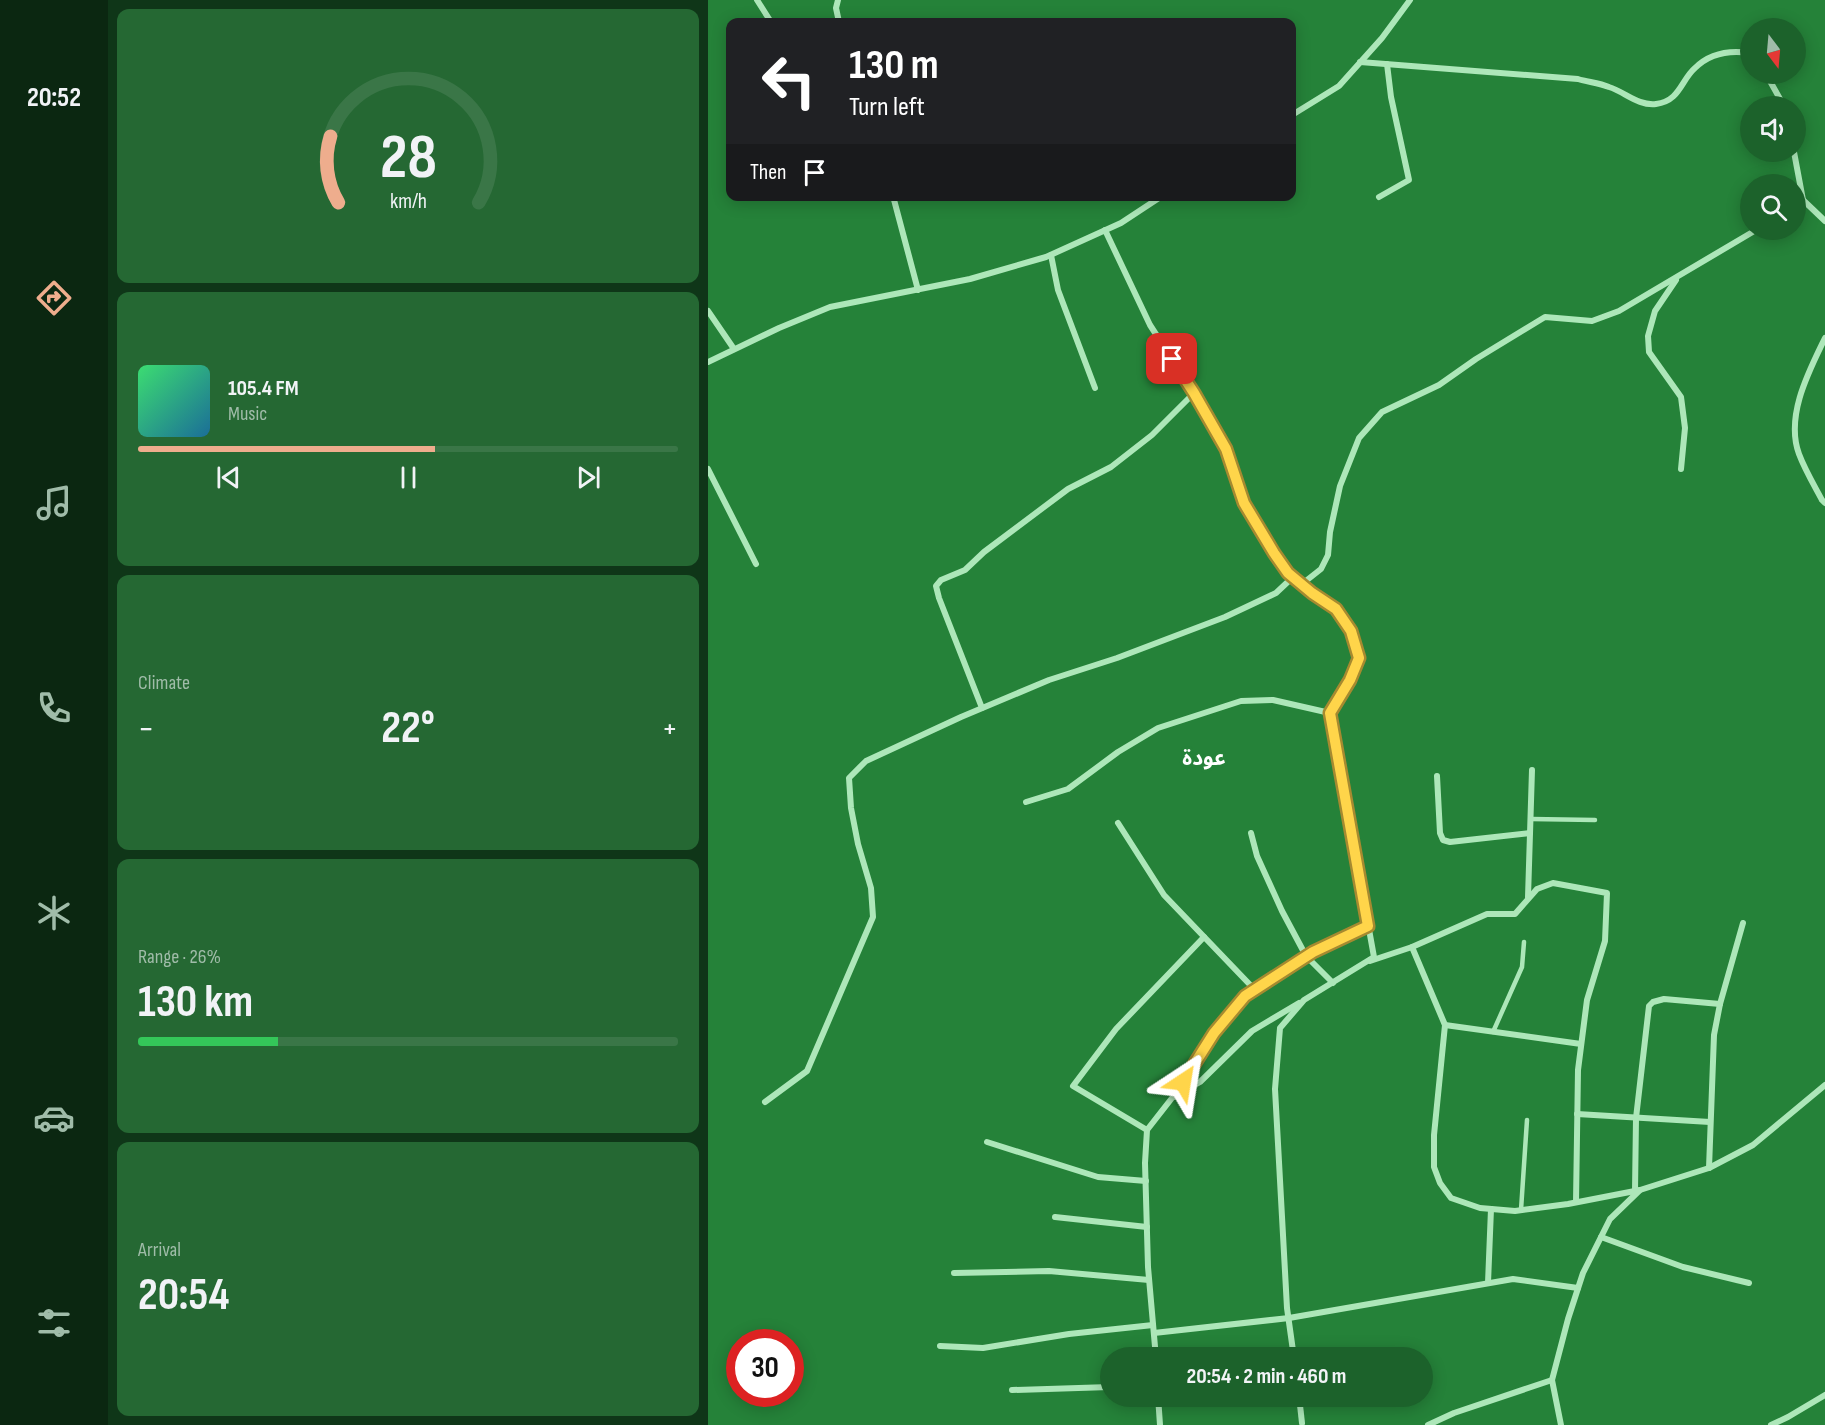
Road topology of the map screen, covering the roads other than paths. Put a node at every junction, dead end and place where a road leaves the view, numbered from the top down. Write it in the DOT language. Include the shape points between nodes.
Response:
graph roads {
  1 [pos="757,0"];
  2 [pos="838,0"];
  3 [pos="1410,0"];
  4 [pos="768,18"];
  5 [pos="838,18"];
  6 [pos="1740,51"];
  7 [pos="1360,63"];
  8 [pos="1387,64"];
  9 [pos="1296,113"];
  10 [pos="1379,197"];
  11 [pos="894,201"];
  12 [pos="1154,201"];
  13 [pos="1806,203"];
  14 [pos="1825,221"];
  15 [pos="1105,230"];
  16 [pos="1740,240"];
  17 [pos="1051,255"];
  18 [pos="1678,277"];
  19 [pos="918,290"];
  20 [pos="708,311"];
  21 [pos="1825,338"];
  22 [pos="734,349"];
  23 [pos="708,362"];
  24 [pos="1095,388"];
  25 [pos="1194,393"];
  26 [pos="708,469"];
  27 [pos="1681,469"];
  28 [pos="1825,503"];
  29 [pos="756,564"];
  30 [pos="1293,577"];
  31 [pos="1302,584"];
  32 [pos="982,708"];
  33 [pos="1330,713"];
  34 [pos="1532,770"];
  35 [pos="1437,776"];
  36 [pos="1026,802"];
  37 [pos="1531,819"];
  38 [pos="1595,820"];
  39 [pos="1119,823"];
  40 [pos="1251,833"];
  41 [pos="1530,834"];
  42 [pos="1527,898"];
  43 [pos="1743,923"];
  44 [pos="1368,926"];
  45 [pos="1204,937"];
  46 [pos="1524,942"];
  47 [pos="1412,947"];
  48 [pos="1306,956"];
  49 [pos="1367,962"];
  50 [pos="1333,983"];
  51 [pos="1255,990"];
  52 [pos="1304,1000"];
  53 [pos="1720,1004"];
  54 [pos="1445,1025"];
  55 [pos="1493,1032"];
  56 [pos="1581,1044"];
  57 [pos="1825,1085"];
  58 [pos="1172,1098"];
  59 [pos="765,1102"];
  60 [pos="1577,1114"];
  61 [pos="1636,1118"];
  62 [pos="1527,1120"];
  63 [pos="1710,1122"];
  64 [pos="1147,1130"];
  65 [pos="987,1142"];
  66 [pos="1708,1168"];
  67 [pos="1146,1181"];
  68 [pos="1638,1190"];
  69 [pos="1576,1202"];
  70 [pos="1491,1209"];
  71 [pos="1521,1210"];
  72 [pos="1055,1217"];
  73 [pos="1147,1227"];
  74 [pos="1601,1237"];
  75 [pos="954,1273"];
  76 [pos="1149,1280"];
  77 [pos="1749,1282"];
  78 [pos="1488,1283"];
  79 [pos="1578,1288"];
  80 [pos="1289,1318"];
  81 [pos="1153,1324"];
  82 [pos="1154,1333"];
  83 [pos="940,1346"];
  84 [pos="1155,1347"];
  85 [pos="1293,1347"];
  86 [pos="1552,1380"];
  87 [pos="1100,1387"];
  88 [pos="1012,1390"];
  89 [pos="1825,1395"];
  90 [pos="1159,1407"];
  91 [pos="1300,1407"];
  92 [pos="1302,1424"];
  93 [pos="1160,1425"];
  94 [pos="1428,1425"];
  95 [pos="1561,1425"];
  96 [pos="1771,1425"];
  1 -- 4 [label="street"];
  2 -- 5 [label="street"];
  3 -- 7 [label="street"];
  6 -- 8 [label="street" via="1710,57 1694,68 1681,89 1667,101 1654,104 1578,79"];
  7 -- 8 [label="street"];
  7 -- 9 [label="street" via="1339,86"];
  8 -- 10 [label="street" via="1409,180"];
  11 -- 19 [label="street"];
  12 -- 15 [label="street"];
  13 -- 14 [label="street"];
  15 -- 17 [label="street"];
  15 -- 25 [label="street" via="1150,325"];
  16 -- 18 [label="street"];
  17 -- 19 [label="street"];
  17 -- 24 [label="street" via="1058,290"];
  18 -- 27 [label="street" via="1654,311 1648,336 1649,352 1681,397 1685,428"];
  18 -- 31 [label="street" via="1619,312 1592,321 1545,316 1439,386 1382,412 1359,438 1340,486 1328,555 1321,569"];
  19 -- 22 [label="street" via="830,307"];
  20 -- 22 [label="street"];
  21 -- 28 [label="street" via="1805,380 1795,420 1798,452"];
  22 -- 23 [label="street"];
  25 -- 30 [label="street" via="1226,449 1244,503"];
  25 -- 32 [label="street" via="1152,435 1111,466 1068,489 964,570 936,586"];
  26 -- 29 [label="street"];
  30 -- 31 [label="street"];
  30 -- 32 [label="street" via="1276,593 1225,617"];
  31 -- 33 [label="street" via="1336,609 1351,631 1359,658"];
  32 -- 59 [label="street" via="866,761 849,778 851,808 871,888 873,917 807,1071"];
  33 -- 36 [label="street" via="1273,700 1241,701 1158,728 1068,789"];
  33 -- 44 [label="street"];
  34 -- 37 [label="street"];
  35 -- 41 [label="street" via="1443,840"];
  37 -- 38 [label="lane"];
  37 -- 41 [label="street"];
  39 -- 45 [label="street" via="1164,895"];
  40 -- 48 [label="street" via="1257,856"];
  41 -- 42 [label="street"];
  42 -- 47 [label="street" via="1515,914 1486,914"];
  42 -- 56 [label="street" via="1553,883 1607,892 1605,941 1587,1000"];
  43 -- 53 [label="street"];
  44 -- 48 [label="street"];
  44 -- 49 [label="street" via="1374,957"];
  45 -- 51 [label="street"];
  45 -- 64 [label="street" via="1116,1029 1073,1086"];
  46 -- 55 [label="lane" via="1522,967"];
  47 -- 49 [label="street"];
  47 -- 54 [label="street"];
  48 -- 50 [label="street"];
  48 -- 51 [label="street"];
  49 -- 50 [label="street"];
  50 -- 52 [label="street"];
  51 -- 58 [label="street" via="1245,996 1214,1033"];
  52 -- 58 [label="street" via="1252,1031 1200,1082"];
  52 -- 80 [label="street" via="1280,1028 1275,1089"];
  53 -- 61 [label="street" via="1665,999 1649,1006"];
  53 -- 63 [label="street" via="1714,1035"];
  54 -- 55 [label="street"];
  54 -- 70 [label="street" via="1434,1167 1451,1197"];
  55 -- 56 [label="street"];
  56 -- 60 [label="street"];
  57 -- 66 [label="street" via="1753,1145"];
  58 -- 64 [label="street"];
  60 -- 61 [label="street"];
  60 -- 69 [label="street"];
  61 -- 63 [label="street"];
  61 -- 68 [label="street"];
  62 -- 71 [label="lane"];
  63 -- 66 [label="street"];
  64 -- 67 [label="street"];
  65 -- 67 [label="street" via="1098,1177"];
  66 -- 68 [label="street"];
  67 -- 73 [label="street"];
  68 -- 69 [label="street"];
  68 -- 74 [label="street" via="1610,1219"];
  69 -- 71 [label="street"];
  70 -- 71 [label="street"];
  70 -- 78 [label="street"];
  72 -- 73 [label="street"];
  73 -- 76 [label="street"];
  74 -- 77 [label="street" via="1683,1267"];
  74 -- 79 [label="street"];
  75 -- 76 [label="street" via="1049,1271"];
  76 -- 81 [label="street"];
  78 -- 79 [label="street" via="1513,1279"];
  78 -- 80 [label="street"];
  79 -- 86 [label="street"];
  80 -- 82 [label="street"];
  80 -- 85 [label="street"];
  81 -- 82 [label="street"];
  81 -- 83 [label="street" via="983,1348"];
  82 -- 84 [label="street"];
  86 -- 94 [label="street"];
  86 -- 95 [label="street"];
  87 -- 88 [label="street"];
  89 -- 96 [label="street"];
  90 -- 93 [label="street"];
  91 -- 92 [label="street"];
}
